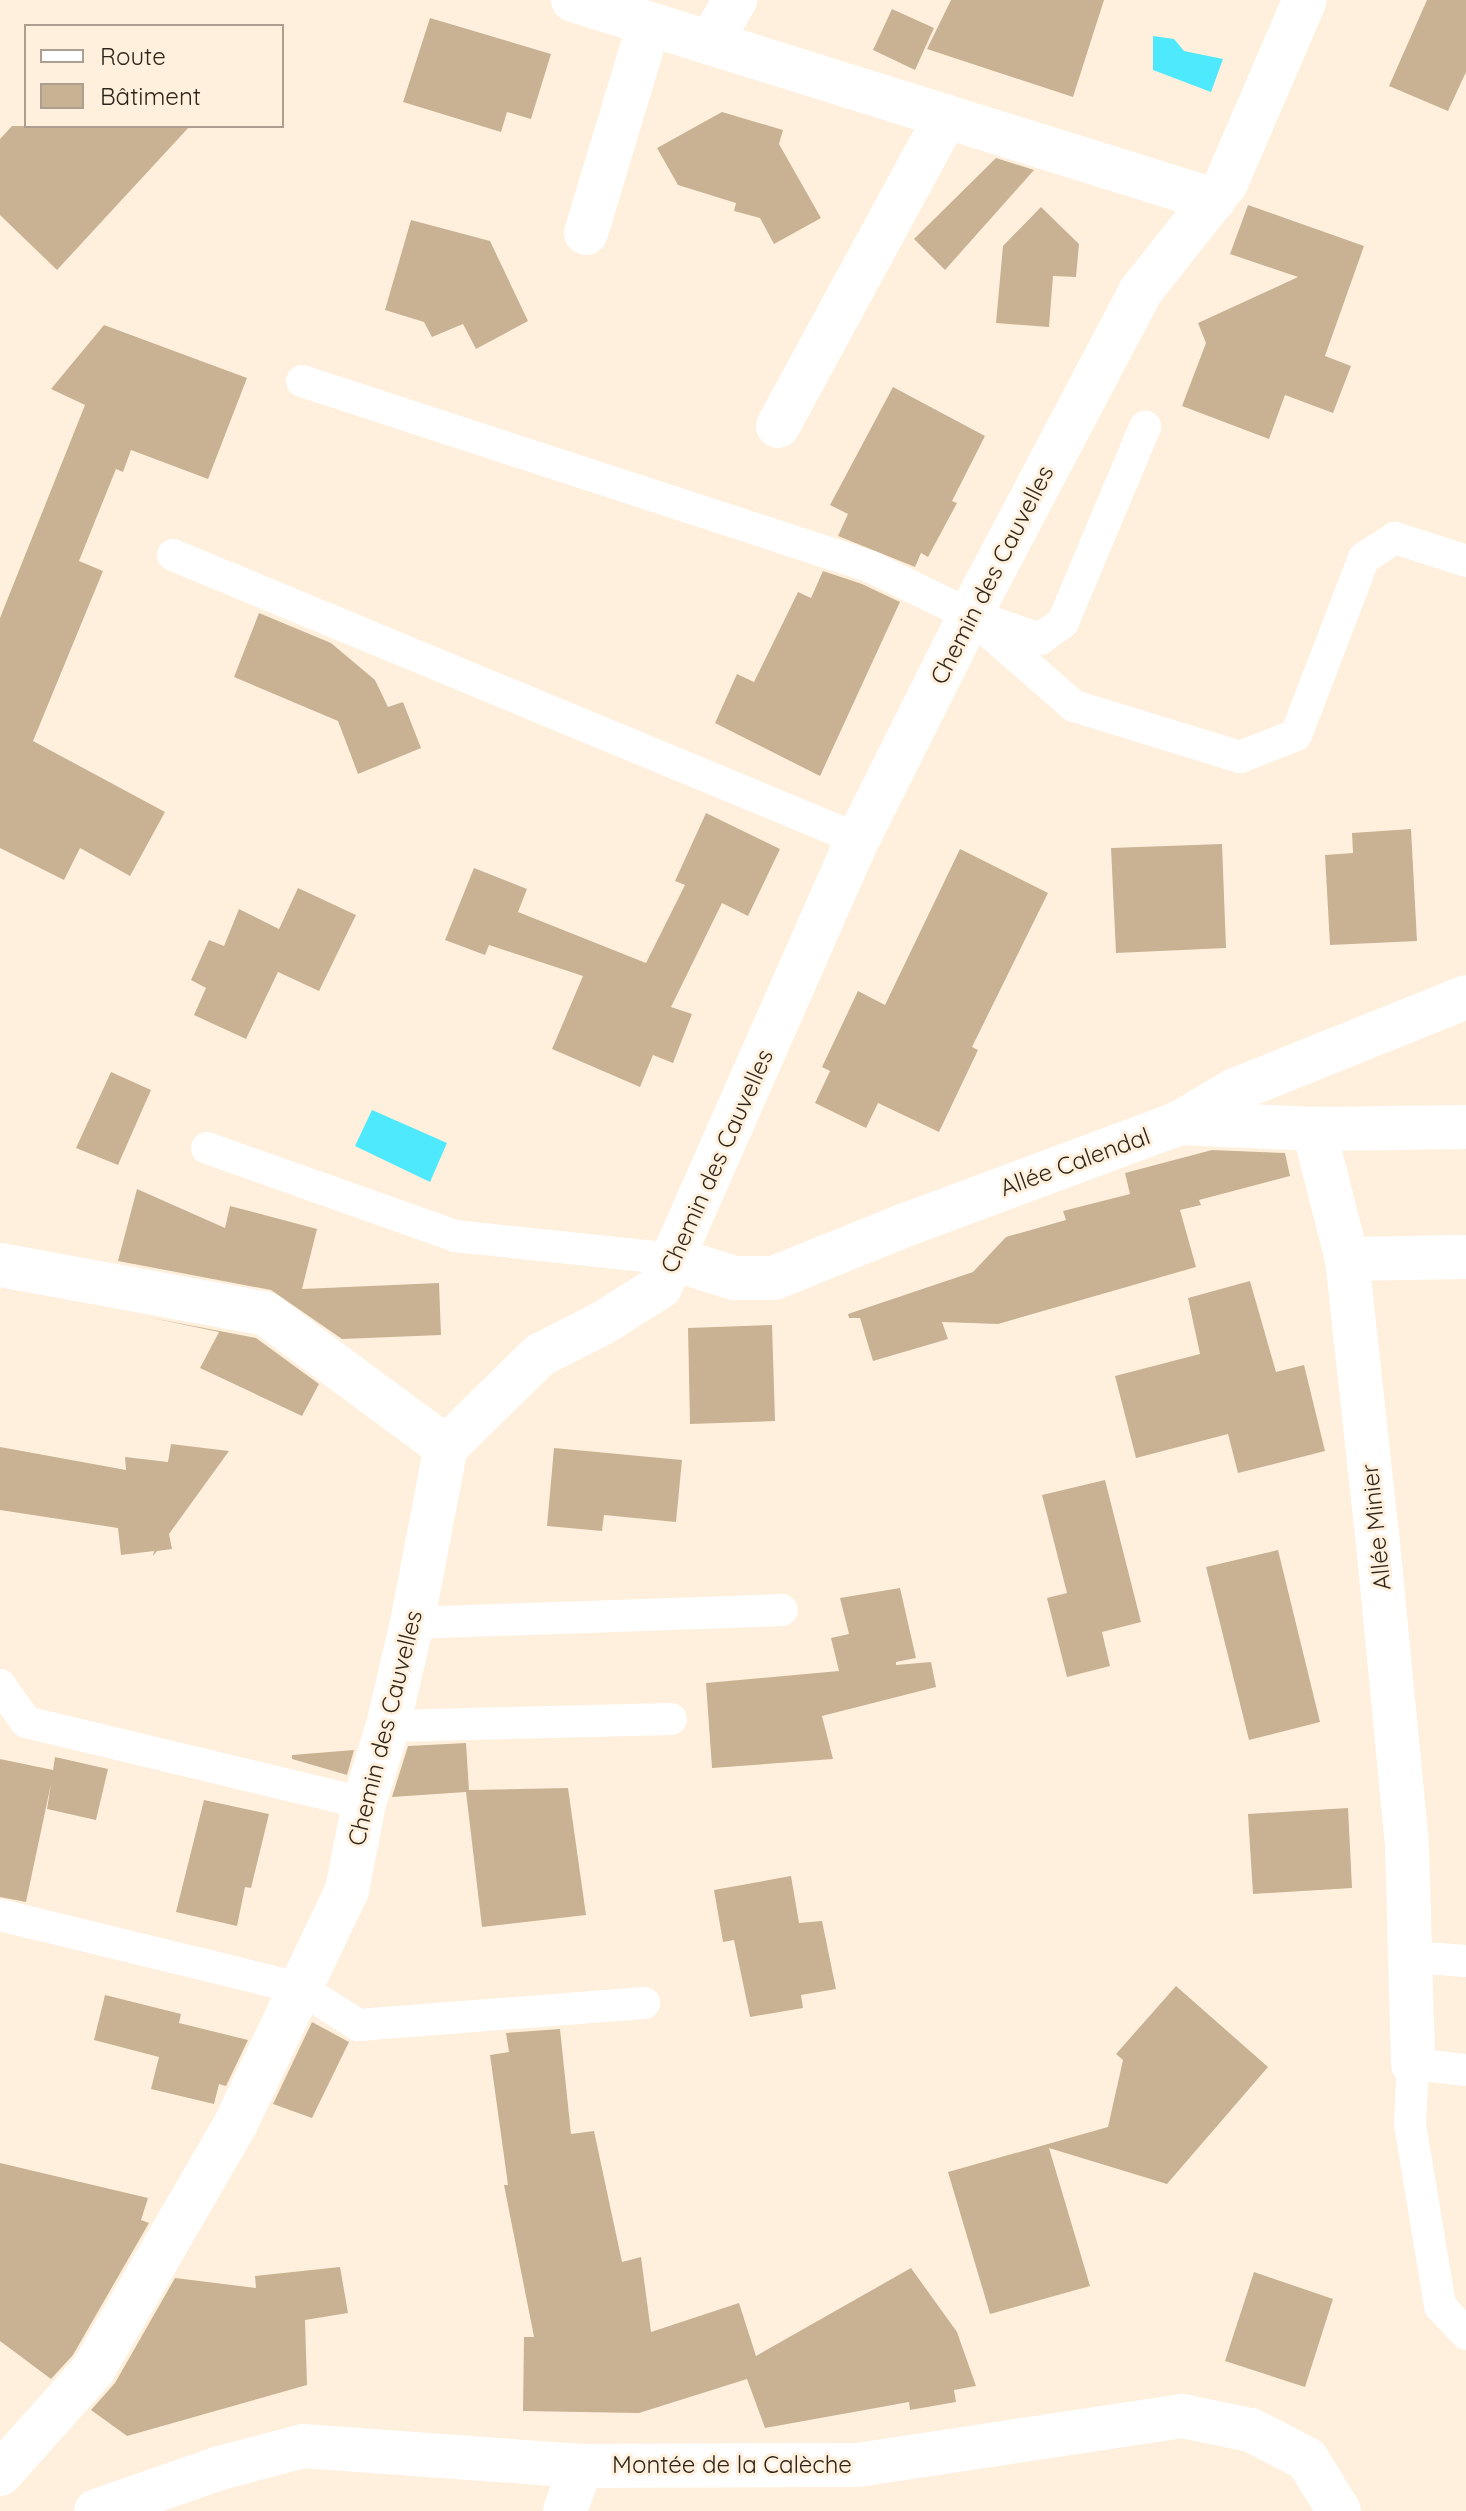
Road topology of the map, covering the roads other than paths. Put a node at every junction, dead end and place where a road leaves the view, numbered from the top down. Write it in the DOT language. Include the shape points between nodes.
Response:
graph roads {
  1 [pos="573,0"];
  2 [pos="735,0"];
  3 [pos="1305,0"];
  4 [pos="649,24"];
  5 [pos="710,43"];
  6 [pos="946,117"];
  7 [pos="1213,200"];
  8 [pos="586,233"];
  9 [pos="302,381"];
  10 [pos="778,426"];
  11 [pos="1145,427"];
  12 [pos="173,555"];
  13 [pos="1466,561"];
  14 [pos="970,615"];
  15 [pos="858,839"];
  16 [pos="1466,997"];
  17 [pos="1179,1123"];
  18 [pos="1466,1127"];
  19 [pos="1314,1129"];
  20 [pos="207,1148"];
  21 [pos="1466,1257"];
  22 [pos="674,1259"];
  23 [pos="1347,1259"];
  24 [pos="0,1265"];
  25 [pos="446,1447"];
  26 [pos="782,1610"];
  27 [pos="412,1623"];
  28 [pos="0,1685"];
  29 [pos="671,1719"];
  30 [pos="388,1726"];
  31 [pos="364,1803"];
  32 [pos="0,1915"];
  33 [pos="1412,1957"];
  34 [pos="1466,1961"];
  35 [pos="300,1988"];
  36 [pos="644,2003"];
  37 [pos="1413,2064"];
  38 [pos="1466,2070"];
  39 [pos="1466,2334"];
  40 [pos="581,2466"];
  41 [pos="0,2474"];
  42 [pos="96,2511"];
  43 [pos="565,2511"];
  44 [pos="1339,2511"];
  1 -- 4 [label="street"];
  2 -- 5 [label="street"];
  3 -- 7 [label="street, Chemin des Cauvelles" via="1226,183"];
  4 -- 5 [label="street"];
  4 -- 8 [label="street"];
  5 -- 6 [label="street"];
  6 -- 7 [label="street"];
  6 -- 10 [label="street"];
  7 -- 14 [label="street, Chemin des Cauvelles" via="1140,292"];
  9 -- 14 [label="lane" via="869,566"];
  11 -- 14 [label="lane" via="1063,622 1040,639"];
  12 -- 15 [label="lane"];
  13 -- 14 [label="lane" via="1395,538 1364,558 1296,735 1240,757 1074,706"];
  14 -- 15 [label="street, Chemin des Cauvelles"];
  15 -- 22 [label="street, Chemin des Cauvelles"];
  16 -- 17 [label="street, Allée Calendal" via="1235,1090"];
  17 -- 19 [label="street"];
  17 -- 22 [label="street, Allée Calendal" via="774,1278 734,1278"];
  18 -- 19 [label="street"];
  19 -- 23 [label="street, Allée Minier"];
  20 -- 22 [label="lane" via="455,1236"];
  21 -- 23 [label="street"];
  22 -- 25 [label="street, Chemin des Cauvelles" via="660,1287 540,1355"];
  23 -- 33 [label="street, Allée Minier" via="1398,1746"];
  24 -- 25 [label="street" via="266,1314"];
  25 -- 27 [label="street, Chemin des Cauvelles"];
  26 -- 27 [label="lane"];
  27 -- 30 [label="street, Chemin des Cauvelles"];
  28 -- 31 [label="lane" via="26,1722"];
  29 -- 30 [label="lane"];
  30 -- 31 [label="street, Chemin des Cauvelles"];
  31 -- 35 [label="street, Chemin des Cauvelles" via="347,1890"];
  32 -- 35 [label="lane"];
  33 -- 34 [label="lane"];
  33 -- 37 [label="street, Allée Minier"];
  35 -- 36 [label="lane" via="358,2025"];
  35 -- 41 [label="street, Chemin des Cauvelles" via="236,2123 93,2370"];
  37 -- 38 [label="lane"];
  37 -- 39 [label="lane" via="1410,2124 1440,2306"];
  40 -- 42 [label="street, Montée de la Calèche" via="303,2446"];
  40 -- 43 [label="street"];
  40 -- 44 [label="street, Montée de la Calèche" via="858,2465 1182,2416 1251,2430 1307,2459"];
}
